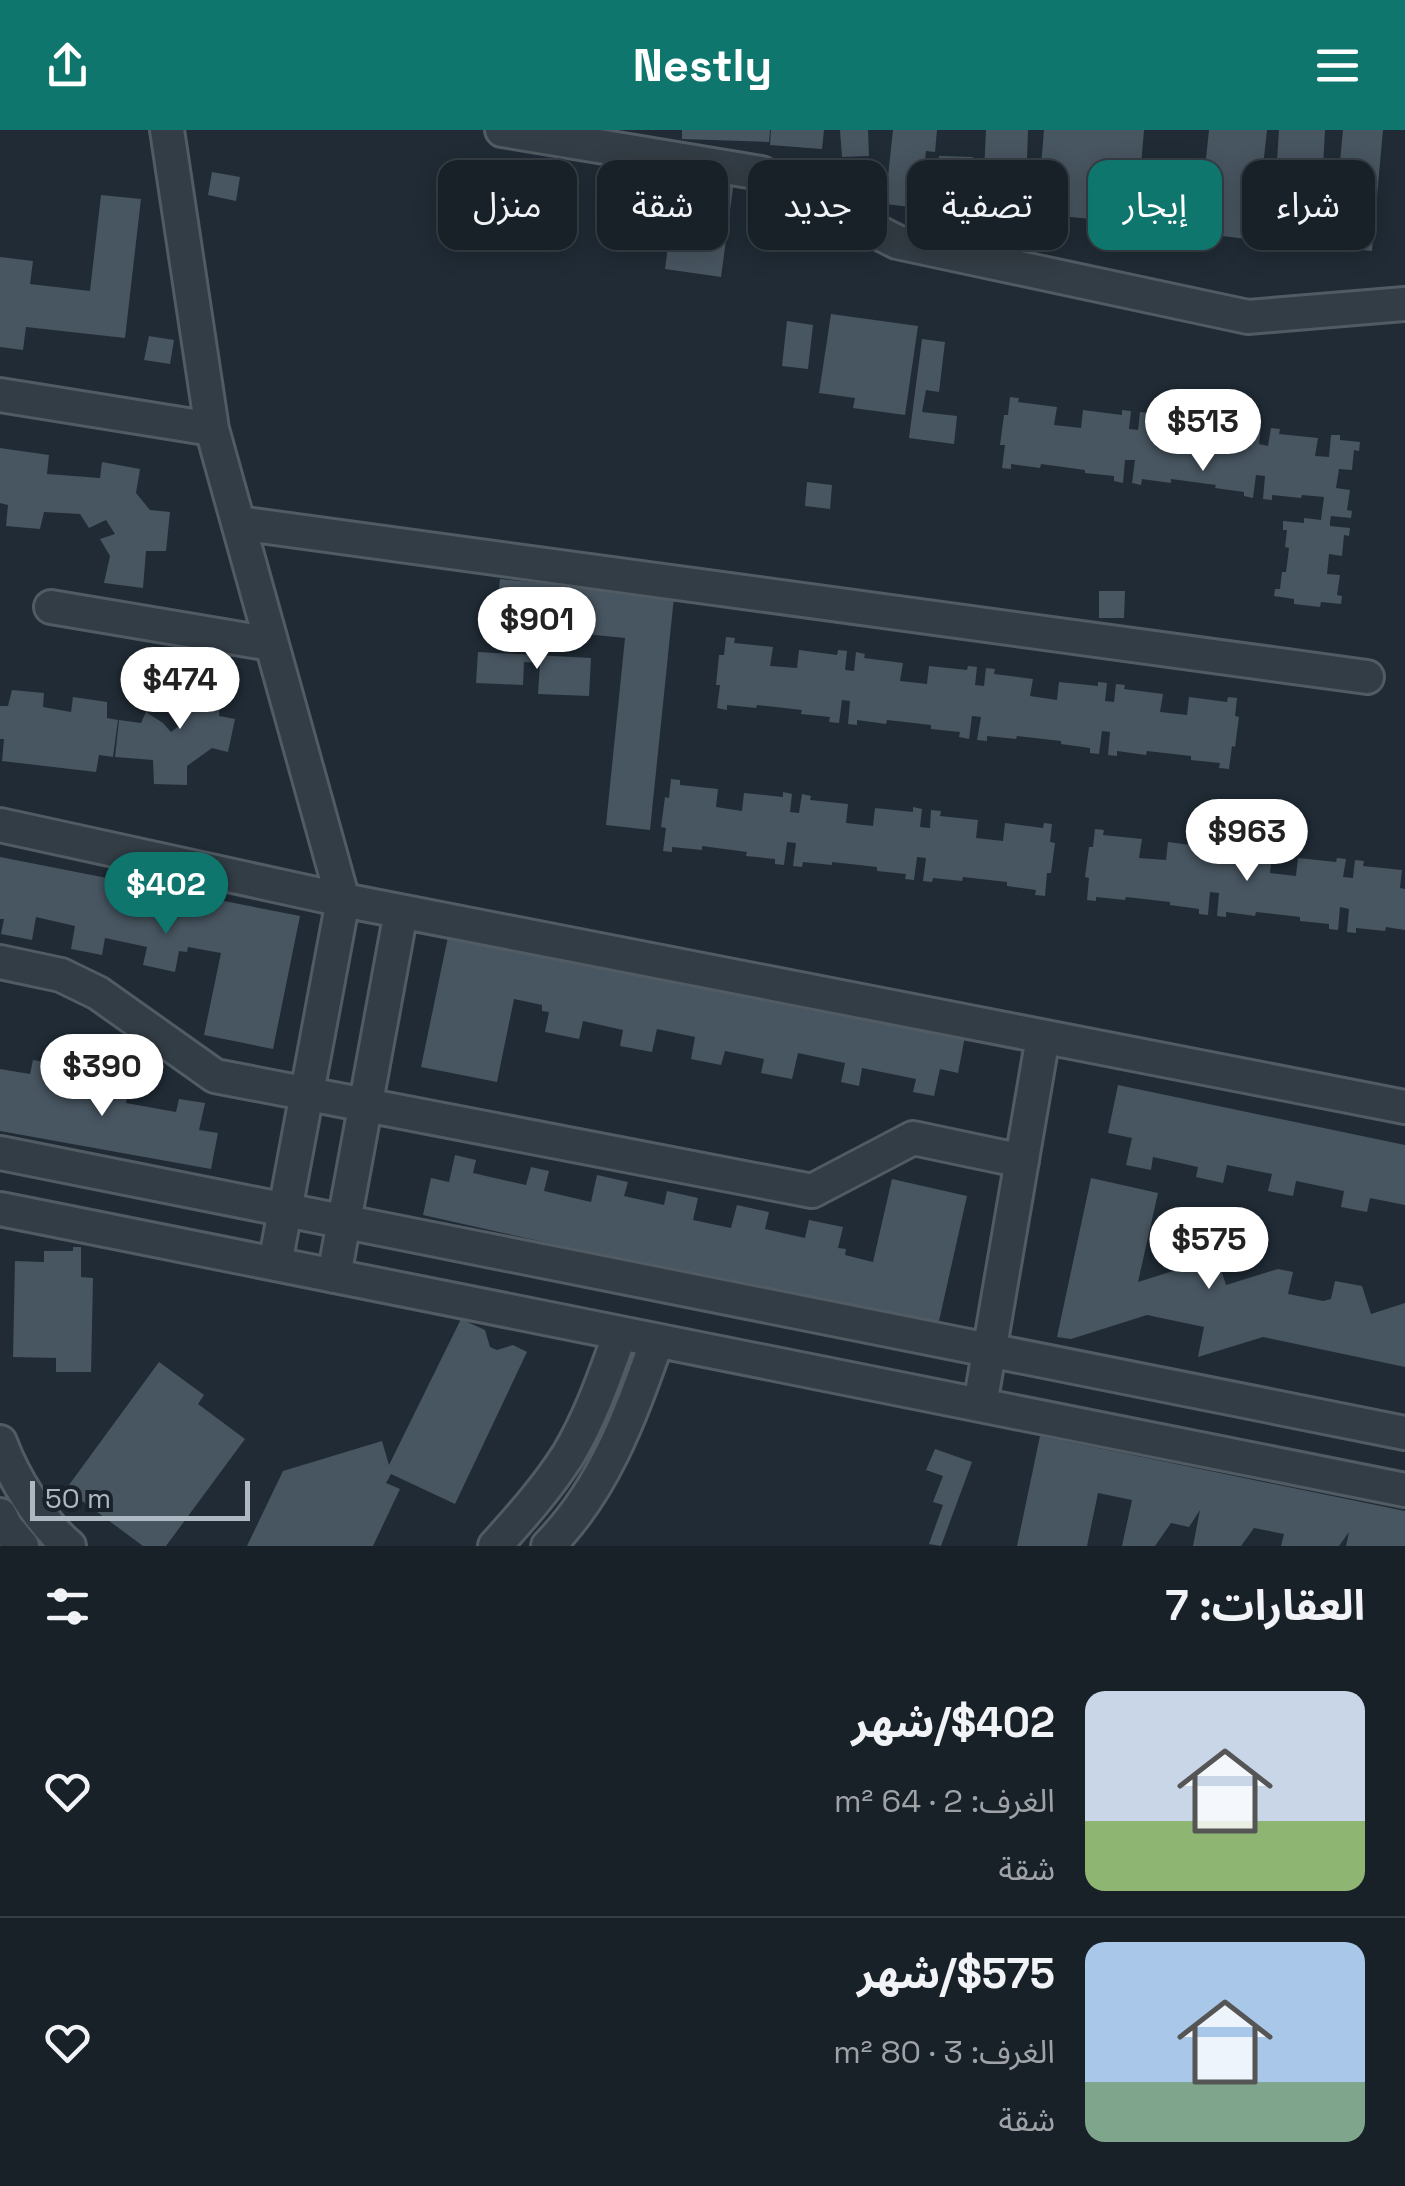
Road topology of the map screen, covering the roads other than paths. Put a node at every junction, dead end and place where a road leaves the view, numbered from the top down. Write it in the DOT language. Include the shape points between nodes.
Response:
graph roads {
  1 [pos="167,130"];
  2 [pos="502,130"];
  3 [pos="1405,304"];
  4 [pos="0,395"];
  5 [pos="212,429"];
  6 [pos="238,523"];
  7 [pos="52,607"];
  8 [pos="271,644"];
  9 [pos="1368,677"];
  10 [pos="0,825"];
  11 [pos="343,900"];
  12 [pos="401,912"];
  13 [pos="0,962"];
  14 [pos="1044,1037"];
  15 [pos="307,1094"];
  16 [pos="366,1105"];
  17 [pos="1405,1107"];
  18 [pos="0,1153"];
  19 [pos="1022,1161"];
  20 [pos="0,1210"];
  21 [pos="286,1210"];
  22 [pos="344,1222"];
  23 [pos="275,1264"];
  24 [pos="334,1276"];
  25 [pos="620,1334"];
  26 [pos="657,1341"];
  27 [pos="990,1350"];
  28 [pos="980,1405"];
  29 [pos="1405,1433"];
  30 [pos="0,1442"];
  31 [pos="1405,1490"];
  32 [pos="0,1516"];
  33 [pos="22,1546"];
  34 [pos="69,1546"];
  35 [pos="495,1546"];
  36 [pos="548,1546"];
  1 -- 5 [label="street"];
  2 -- 3 [label="street" via="762,173 897,242 1248,316"];
  4 -- 5 [label="street"];
  5 -- 6 [label="street"];
  6 -- 8 [label="street"];
  6 -- 9 [label="street"];
  7 -- 8 [label="street"];
  8 -- 11 [label="street"];
  10 -- 11 [label="street"];
  11 -- 12 [label="street"];
  11 -- 15 [label="street"];
  12 -- 14 [label="street"];
  12 -- 16 [label="street"];
  13 -- 15 [label="street" via="61,975 98,992 215,1076"];
  14 -- 17 [label="street"];
  14 -- 19 [label="street"];
  15 -- 16 [label="street"];
  15 -- 21 [label="street"];
  16 -- 19 [label="street" via="812,1191 914,1138"];
  16 -- 22 [label="street"];
  18 -- 21 [label="street"];
  19 -- 27 [label="street"];
  20 -- 23 [label="street"];
  21 -- 22 [label="street"];
  21 -- 23 [label="street"];
  22 -- 24 [label="street"];
  22 -- 27 [label="street"];
  23 -- 24 [label="street"];
  24 -- 25 [label="street"];
  25 -- 26 [label="street"];
  25 -- 35 [label="street" via="568,1454"];
  26 -- 28 [label="street"];
  26 -- 36 [label="street" via="608,1466"];
  27 -- 28 [label="street"];
  27 -- 29 [label="street"];
  28 -- 31 [label="street"];
  30 -- 34 [label="street" via="52,1532"];
  32 -- 33 [label="street"];
}
